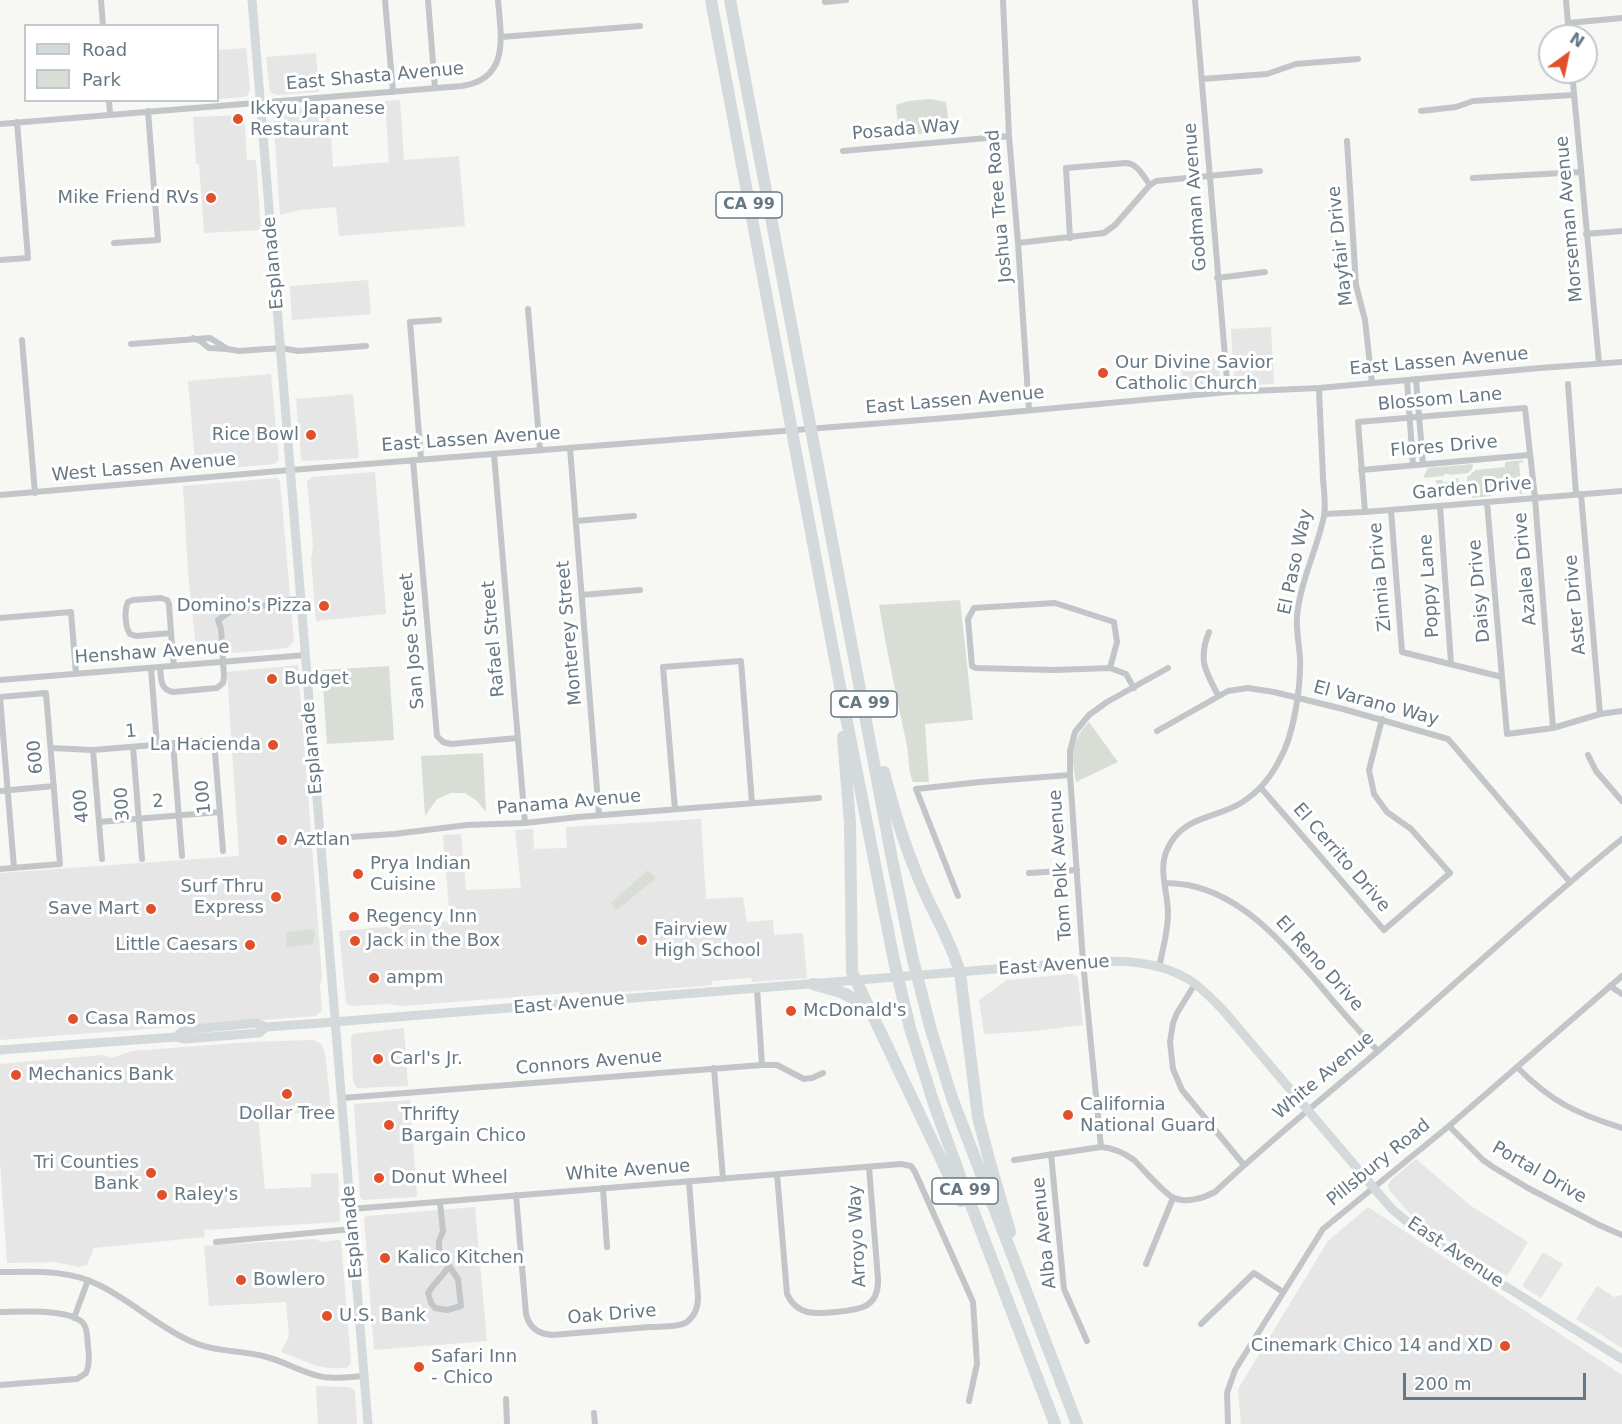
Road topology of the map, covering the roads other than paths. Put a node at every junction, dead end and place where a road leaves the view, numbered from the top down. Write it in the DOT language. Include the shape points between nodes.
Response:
graph roads {
  1 [pos="101,0"];
  2 [pos="252,0"];
  3 [pos="385,0"];
  4 [pos="428,0"];
  5 [pos="498,0"];
  6 [pos="711,0"];
  7 [pos="730,0"];
  8 [pos="846,0"];
  9 [pos="1003,0"];
  10 [pos="1195,0"];
  11 [pos="1566,0"];
  12 [pos="825,1"];
  13 [pos="1622,18"];
  14 [pos="1568,23"];
  15 [pos="103,24"];
  16 [pos="640,26"];
  17 [pos="501,37"];
  18 [pos="1358,59"];
  19 [pos="1202,79"];
  20 [pos="1573,84"];
  21 [pos="435,88"];
  22 [pos="393,92"];
  23 [pos="1574,95"];
  24 [pos="109,102"];
  25 [pos="260,102"];
  26 [pos="148,111"];
  27 [pos="1421,111"];
  28 [pos="110,114"];
  29 [pos="17,122"];
  30 [pos="0,124"];
  31 [pos="1009,136"];
  32 [pos="1347,141"];
  33 [pos="843,151"];
  34 [pos="1260,171"];
  35 [pos="1580,171"];
  36 [pos="1211,175"];
  37 [pos="1473,178"];
  38 [pos="1150,185"];
  39 [pos="1622,231"];
  40 [pos="1586,234"];
  41 [pos="1070,238"];
  42 [pos="114,243"];
  43 [pos="1018,243"];
  44 [pos="0,260"];
  45 [pos="1265,272"];
  46 [pos="1217,278"];
  47 [pos="528,309"];
  48 [pos="439,320"];
  49 [pos="193,338"];
  50 [pos="212,339"];
  51 [pos="22,340"];
  52 [pos="131,344"];
  53 [pos="366,346"];
  54 [pos="208,347"];
  55 [pos="281,348"];
  56 [pos="226,349"];
  57 [pos="1622,362"];
  58 [pos="1599,363"];
  59 [pos="1416,379"];
  60 [pos="1407,380"];
  61 [pos="1372,383"];
  62 [pos="1568,384"];
  63 [pos="1319,388"];
  64 [pos="1228,392"];
  65 [pos="1526,408"];
  66 [pos="1029,410"];
  67 [pos="1419,417"];
  68 [pos="1410,418"];
  69 [pos="1358,422"];
  70 [pos="570,448"];
  71 [pos="540,450"];
  72 [pos="494,454"];
  73 [pos="1529,455"];
  74 [pos="421,459"];
  75 [pos="413,460"];
  76 [pos="1423,464"];
  77 [pos="1413,465"];
  78 [pos="291,470"];
  79 [pos="1361,470"];
  80 [pos="1622,491"];
  81 [pos="35,493"];
  82 [pos="1579,494"];
  83 [pos="0,495"];
  84 [pos="1535,498"];
  85 [pos="1487,502"];
  86 [pos="1440,507"];
  87 [pos="1391,510"];
  88 [pos="1365,512"];
  89 [pos="1324,514"];
  90 [pos="634,516"];
  91 [pos="576,521"];
  92 [pos="640,590"];
  93 [pos="582,595"];
  94 [pos="301,599"];
  95 [pos="0,618"];
  96 [pos="1209,632"];
  97 [pos="171,633"];
  98 [pos="306,655"];
  99 [pos="223,662"];
  100 [pos="1451,663"];
  101 [pos="174,666"];
  102 [pos="160,667"];
  103 [pos="151,668"];
  104 [pos="1110,668"];
  105 [pos="1168,668"];
  106 [pos="76,674"];
  107 [pos="838,676"];
  108 [pos="1502,677"];
  109 [pos="0,680"];
  110 [pos="1134,688"];
  111 [pos="1218,695"];
  112 [pos="0,697"];
  113 [pos="1298,698"];
  114 [pos="864,706"];
  115 [pos="1622,711"];
  116 [pos="1600,714"];
  117 [pos="1382,719"];
  118 [pos="1553,728"];
  119 [pos="1156,731"];
  120 [pos="518,738"];
  121 [pos="214,740"];
  122 [pos="173,743"];
  123 [pos="157,745"];
  124 [pos="133,747"];
  125 [pos="51,748"];
  126 [pos="93,750"];
  127 [pos="1588,755"];
  128 [pos="1070,775"];
  129 [pos="54,786"];
  130 [pos="1261,788"];
  131 [pos="4,790"];
  132 [pos="819,798"];
  133 [pos="1622,801"];
  134 [pos="752,803"];
  135 [pos="675,809"];
  136 [pos="220,812"];
  137 [pos="180,815"];
  138 [pos="599,815"];
  139 [pos="139,819"];
  140 [pos="99,822"];
  141 [pos="525,822"];
  142 [pos="321,839"];
  143 [pos="1622,839"];
  144 [pos="223,851"];
  145 [pos="182,855"];
  146 [pos="102,859"];
  147 [pos="142,859"];
  148 [pos="14,867"];
  149 [pos="0,869"];
  150 [pos="1077,870"];
  151 [pos="1029,873"];
  152 [pos="1570,882"];
  153 [pos="1165,883"];
  154 [pos="958,896"];
  155 [pos="1083,962"];
  156 [pos="1159,967"];
  157 [pos="960,973"];
  158 [pos="1622,976"];
  159 [pos="856,981"];
  160 [pos="813,984"];
  161 [pos="1195,984"];
  162 [pos="1610,986"];
  163 [pos="757,989"];
  164 [pos="1622,994"];
  165 [pos="336,1022"];
  166 [pos="0,1050"];
  167 [pos="1378,1051"];
  168 [pos="762,1065"];
  169 [pos="897,1067"];
  170 [pos="1517,1067"];
  171 [pos="714,1068"];
  172 [pos="823,1073"];
  173 [pos="342,1098"];
  174 [pos="1308,1109"];
  175 [pos="1449,1126"];
  176 [pos="1622,1128"];
  177 [pos="1101,1147"];
  178 [pos="1051,1154"];
  179 [pos="1014,1160"];
  180 [pos="1244,1165"];
  181 [pos="869,1167"];
  182 [pos="777,1174"];
  183 [pos="723,1179"];
  184 [pos="689,1181"];
  185 [pos="1373,1187"];
  186 [pos="603,1188"];
  187 [pos="516,1195"];
  188 [pos="1173,1198"];
  189 [pos="440,1203"];
  190 [pos="351,1209"];
  191 [pos="352,1229"];
  192 [pos="1622,1234"];
  193 [pos="216,1242"];
  194 [pos="607,1247"];
  195 [pos="992,1262"];
  196 [pos="1146,1264"];
  197 [pos="449,1266"];
  198 [pos="0,1272"];
  199 [pos="88,1280"];
  200 [pos="1024,1289"];
  201 [pos="1283,1292"];
  202 [pos="0,1312"];
  203 [pos="74,1318"];
  204 [pos="1202,1324"];
  205 [pos="1087,1341"];
  206 [pos="1622,1359"];
  207 [pos="364,1376"];
  208 [pos="0,1384"];
  209 [pos="506,1399"];
  210 [pos="969,1401"];
  211 [pos="594,1413"];
  212 [pos="1055,1423"];
  213 [pos="368,1424"];
  214 [pos="507,1424"];
  215 [pos="595,1424"];
  216 [pos="1077,1424"];
  217 [pos="1228,1424"];
  1 -- 15 [label="street"];
  2 -- 25 [label="main road, Esplanade"];
  3 -- 22 [label="street"];
  4 -- 21 [label="street"];
  5 -- 17 [label="street"];
  6 -- 107 [label="highway, CA 99"];
  7 -- 114 [label="highway, CA 99"];
  8 -- 12 [label="street"];
  9 -- 31 [label="street, Joshua Tree Road"];
  10 -- 19 [label="street, Godman Avenue"];
  11 -- 14 [label="street"];
  13 -- 14 [label="street"];
  16 -- 17 [label="street"];
  17 -- 21 [label="street, East Shasta Avenue" via="499,58 489,74 472,84"];
  18 -- 19 [label="street" via="1296,64 1267,74"];
  19 -- 36 [label="street, Godman Avenue"];
  20 -- 23 [label="street, Morseman Avenue"];
  21 -- 22 [label="street, East Shasta Avenue"];
  22 -- 25 [label="street, East Shasta Avenue"];
  23 -- 27 [label="street" via="1473,101"];
  23 -- 35 [label="street, Morseman Avenue"];
  24 -- 28 [label="street"];
  25 -- 26 [label="street, East Shasta Avenue"];
  25 -- 55 [label="main road, Esplanade"];
  26 -- 28 [label="street, East Shasta Avenue"];
  26 -- 42 [label="street" via="158,240"];
  28 -- 29 [label="street, East Shasta Avenue"];
  29 -- 30 [label="street, East Shasta Avenue"];
  29 -- 44 [label="street" via="28,258"];
  31 -- 33 [label="street, Posada Way"];
  31 -- 43 [label="street, Joshua Tree Road"];
  32 -- 61 [label="street, Mayfair Drive" via="1356,285 1365,320"];
  34 -- 36 [label="street"];
  35 -- 37 [label="street"];
  35 -- 40 [label="street, Morseman Avenue"];
  36 -- 38 [label="street"];
  36 -- 46 [label="street, Godman Avenue"];
  38 -- 41 [label="street" via="1104,233"];
  38 -- 41 [label="street" via="1131,163 1066,168"];
  39 -- 40 [label="street"];
  40 -- 58 [label="street, Morseman Avenue"];
  41 -- 43 [label="street"];
  43 -- 66 [label="street, Joshua Tree Road"];
  45 -- 46 [label="street"];
  46 -- 64 [label="street, Godman Avenue"];
  47 -- 71 [label="street"];
  48 -- 74 [label="street" via="410,322"];
  49 -- 50 [label="street"];
  49 -- 52 [label="street"];
  49 -- 54 [label="street"];
  50 -- 54 [label="street" via="205,341"];
  50 -- 56 [label="street"];
  51 -- 81 [label="street"];
  53 -- 55 [label="street" via="298,351"];
  54 -- 56 [label="street"];
  55 -- 56 [label="street"];
  55 -- 78 [label="main road, Esplanade"];
  57 -- 58 [label="street, East Lassen Avenue"];
  58 -- 59 [label="street, East Lassen Avenue"];
  59 -- 60 [label="street, East Lassen Avenue"];
  59 -- 67 [label="street"];
  60 -- 61 [label="street, East Lassen Avenue"];
  60 -- 68 [label="street"];
  61 -- 63 [label="street, East Lassen Avenue"];
  62 -- 82 [label="street, Aster Drive"];
  63 -- 64 [label="street, East Lassen Avenue"];
  63 -- 89 [label="street, El Paso Way"];
  64 -- 66 [label="street, East Lassen Avenue"];
  65 -- 67 [label="street, Blossom Lane"];
  65 -- 73 [label="street, Azalea Drive"];
  66 -- 70 [label="street, East Lassen Avenue"];
  67 -- 68 [label="street, Blossom Lane"];
  67 -- 76 [label="street"];
  68 -- 69 [label="street, Blossom Lane"];
  68 -- 77 [label="street"];
  69 -- 79 [label="street, Zinnia Drive"];
  70 -- 71 [label="street, East Lassen Avenue"];
  70 -- 91 [label="street, Monterey Street"];
  71 -- 72 [label="street, East Lassen Avenue"];
  72 -- 74 [label="street, East Lassen Avenue"];
  72 -- 120 [label="street, Rafael Street"];
  73 -- 76 [label="street, Flores Drive"];
  73 -- 84 [label="street, Azalea Drive"];
  74 -- 75 [label="street, East Lassen Avenue"];
  75 -- 78 [label="street, East Lassen Avenue"];
  75 -- 120 [label="street, San Jose Street" via="437,736 447,744"];
  76 -- 77 [label="street, Flores Drive"];
  77 -- 79 [label="street, Flores Drive"];
  78 -- 81 [label="street, West Lassen Avenue"];
  78 -- 94 [label="main road, Esplanade"];
  79 -- 88 [label="street, Zinnia Drive"];
  80 -- 82 [label="street, Garden Drive"];
  81 -- 83 [label="street, West Lassen Avenue"];
  82 -- 84 [label="street, Garden Drive"];
  82 -- 116 [label="street, Aster Drive"];
  84 -- 85 [label="street, Garden Drive"];
  84 -- 118 [label="street, Azalea Drive"];
  85 -- 86 [label="street, Garden Drive"];
  85 -- 108 [label="street, Daisy Drive"];
  86 -- 87 [label="street, Garden Drive"];
  86 -- 100 [label="street, Poppy Lane"];
  87 -- 88 [label="street, Garden Drive"];
  87 -- 100 [label="street, Zinnia Drive" via="1402,652"];
  88 -- 89 [label="street, Garden Drive"];
  89 -- 113 [label="street, El Paso Way" via="1298,606"];
  90 -- 91 [label="street"];
  91 -- 93 [label="street, Monterey Street"];
  92 -- 93 [label="street"];
  93 -- 138 [label="street, Monterey Street"];
  94 -- 98 [label="main road, Esplanade"];
  94 -- 99 [label="street" via="234,609 218,620"];
  95 -- 106 [label="street" via="71,612"];
  96 -- 111 [label="street" via="1203,657"];
  97 -- 97 [label="street" via="169,604 165,599 133,600 127,604 130,634"];
  97 -- 101 [label="street"];
  98 -- 99 [label="street, Henshaw Avenue"];
  98 -- 142 [label="main road, Esplanade"];
  99 -- 101 [label="street, Henshaw Avenue"];
  99 -- 102 [label="street" via="224,681 219,687 173,692 163,686"];
  100 -- 108 [label="street, Zinnia Drive"];
  101 -- 102 [label="street, Henshaw Avenue"];
  102 -- 103 [label="street, Henshaw Avenue"];
  103 -- 106 [label="street, Henshaw Avenue"];
  103 -- 123 [label="street"];
  104 -- 104 [label="street" via="976,668 972,666 968,619 974,608 1055,603 1095,615 1114,622 1117,642"];
  104 -- 110 [label="street" via="1126,674"];
  105 -- 110 [label="street, Tom Polk Avenue"];
  106 -- 109 [label="street, Henshaw Avenue"];
  107 -- 159 [label="highway" via="849,815 852,972"];
  107 -- 195 [label="highway, CA 99" via="903,999 935,1107"];
  108 -- 118 [label="street" via="1507,734"];
  110 -- 128 [label="street, Tom Polk Avenue" via="1089,714 1075,732"];
  111 -- 113 [label="street, El Varano Way" via="1248,688"];
  111 -- 119 [label="street, El Varano Way"];
  112 -- 125 [label="street, 600" via="46,693"];
  112 -- 131 [label="street, 600"];
  113 -- 117 [label="street, El Varano Way"];
  113 -- 130 [label="street, El Paso Way" via="1282,757"];
  114 -- 157 [label="highway" via="870,713 902,834"];
  114 -- 200 [label="highway, CA 99" via="913,960 932,1030 952,1098"];
  115 -- 116 [label="street"];
  116 -- 118 [label="street"];
  117 -- 130 [label="street, El Cerrito Drive" via="1369,770 1374,794 1387,812 1411,829 1450,873 1384,930"];
  117 -- 152 [label="street, El Varano Way" via="1448,739"];
  120 -- 141 [label="street, Rafael Street"];
  121 -- 122 [label="street, 1"];
  121 -- 136 [label="street, 100"];
  122 -- 123 [label="street, 1"];
  122 -- 137 [label="street"];
  123 -- 124 [label="street, 1"];
  124 -- 126 [label="street, 1"];
  124 -- 139 [label="street, 300"];
  125 -- 126 [label="street, 1"];
  125 -- 129 [label="street, 600"];
  126 -- 140 [label="street, 400"];
  127 -- 133 [label="street" via="1596,771"];
  128 -- 150 [label="street, Tom Polk Avenue"];
  128 -- 154 [label="street" via="915,789"];
  129 -- 131 [label="street"];
  129 -- 148 [label="street, 600" via="60,864"];
  130 -- 153 [label="street, El Paso Way" via="1240,804 1181,830 1166,851"];
  131 -- 148 [label="street, 600"];
  132 -- 134 [label="street, Panama Avenue"];
  134 -- 135 [label="street, Panama Avenue"];
  134 -- 135 [label="street" via="741,661 663,667"];
  135 -- 138 [label="street, Panama Avenue"];
  136 -- 137 [label="street, 2"];
  136 -- 144 [label="street, 100"];
  137 -- 139 [label="street, 2"];
  137 -- 145 [label="street"];
  138 -- 141 [label="street, Panama Avenue"];
  139 -- 140 [label="street, 2"];
  139 -- 147 [label="street, 300"];
  140 -- 146 [label="street, 400"];
  141 -- 142 [label="street, Panama Avenue"];
  142 -- 165 [label="main road, Esplanade"];
  143 -- 152 [label="street, White Avenue"];
  148 -- 149 [label="street"];
  150 -- 151 [label="street"];
  150 -- 155 [label="street, Tom Polk Avenue"];
  152 -- 167 [label="street, White Avenue"];
  153 -- 156 [label="street, El Paso Way" via="1168,913"];
  153 -- 167 [label="street, El Reno Drive" via="1188,885 1217,895 1269,929"];
  155 -- 156 [label="main road, East Avenue" via="1123,961"];
  155 -- 157 [label="main road, East Avenue"];
  155 -- 177 [label="street, Tom Polk Avenue"];
  156 -- 161 [label="main road, East Avenue"];
  157 -- 159 [label="main road, East Avenue"];
  157 -- 200 [label="highway" via="978,1117"];
  158 -- 162 [label="street, Pillsbury Road"];
  159 -- 160 [label="main road, East Avenue"];
  159 -- 169 [label="highway"];
  160 -- 163 [label="main road, East Avenue"];
  160 -- 169 [label="highway" via="856,1000"];
  161 -- 174 [label="main road, East Avenue" via="1223,1010"];
  161 -- 180 [label="street" via="1173,1023 1173,1070 1182,1090"];
  162 -- 164 [label="street"];
  162 -- 170 [label="street, Pillsbury Road"];
  163 -- 165 [label="main road, East Avenue"];
  163 -- 168 [label="street"];
  165 -- 166 [label="main road, East Avenue" via="266,1027 259,1033"];
  165 -- 173 [label="main road, Esplanade"];
  167 -- 174 [label="street, White Avenue"];
  168 -- 171 [label="street, Connors Avenue"];
  168 -- 172 [label="street, Connors Avenue" via="781,1066 804,1079"];
  169 -- 195 [label="highway"];
  170 -- 175 [label="street, Pillsbury Road"];
  170 -- 176 [label="street" via="1569,1108"];
  171 -- 173 [label="street, Connors Avenue"];
  171 -- 183 [label="street"];
  173 -- 190 [label="main road, Esplanade"];
  174 -- 180 [label="street, White Avenue"];
  174 -- 185 [label="main road, East Avenue"];
  175 -- 185 [label="street, Pillsbury Road"];
  175 -- 192 [label="street, Portal Drive" via="1493,1167"];
  177 -- 178 [label="street"];
  177 -- 188 [label="street" via="1127,1154"];
  178 -- 179 [label="street"];
  178 -- 205 [label="street, Alba Avenue" via="1064,1289"];
  180 -- 188 [label="street, White Avenue" via="1208,1196"];
  181 -- 182 [label="street, White Avenue"];
  181 -- 182 [label="street, Arroyo Way" via="876,1293 860,1310 819,1314 799,1310 787,1294"];
  181 -- 210 [label="street, White Avenue" via="901,1164 915,1172 973,1302 977,1365"];
  182 -- 183 [label="street, White Avenue"];
  183 -- 184 [label="street, White Avenue"];
  184 -- 186 [label="street, White Avenue"];
  184 -- 187 [label="street, Oak Drive" via="696,1311 682,1324 624,1329 547,1335 531,1326 526,1318"];
  185 -- 201 [label="street, Pillsbury Road" via="1323,1229"];
  185 -- 206 [label="main road, East Avenue" via="1423,1235"];
  186 -- 187 [label="street, White Avenue"];
  186 -- 194 [label="street"];
  187 -- 189 [label="street, White Avenue"];
  188 -- 196 [label="street"];
  189 -- 190 [label="street, White Avenue"];
  189 -- 197 [label="street" via="443,1231 439,1253"];
  190 -- 191 [label="main road, Esplanade"];
  191 -- 193 [label="street"];
  191 -- 207 [label="main road, Esplanade"];
  195 -- 212 [label="highway, CA 99"];
  197 -- 197 [label="street" via="428,1293 435,1308 461,1306 458,1279"];
  198 -- 199 [label="street" via="56,1273"];
  199 -- 203 [label="street"];
  199 -- 207 [label="street" via="201,1346 264,1356 322,1377"];
  200 -- 216 [label="highway, CA 99"];
  201 -- 204 [label="street" via="1254,1273"];
  201 -- 217 [label="street, Pillsbury Road" via="1235,1370 1227,1393"];
  202 -- 203 [label="street" via="46,1312"];
  203 -- 208 [label="street" via="86,1329 89,1363 84,1376"];
  207 -- 213 [label="main road, Esplanade"];
  209 -- 214 [label="street"];
  211 -- 215 [label="street"];
}
